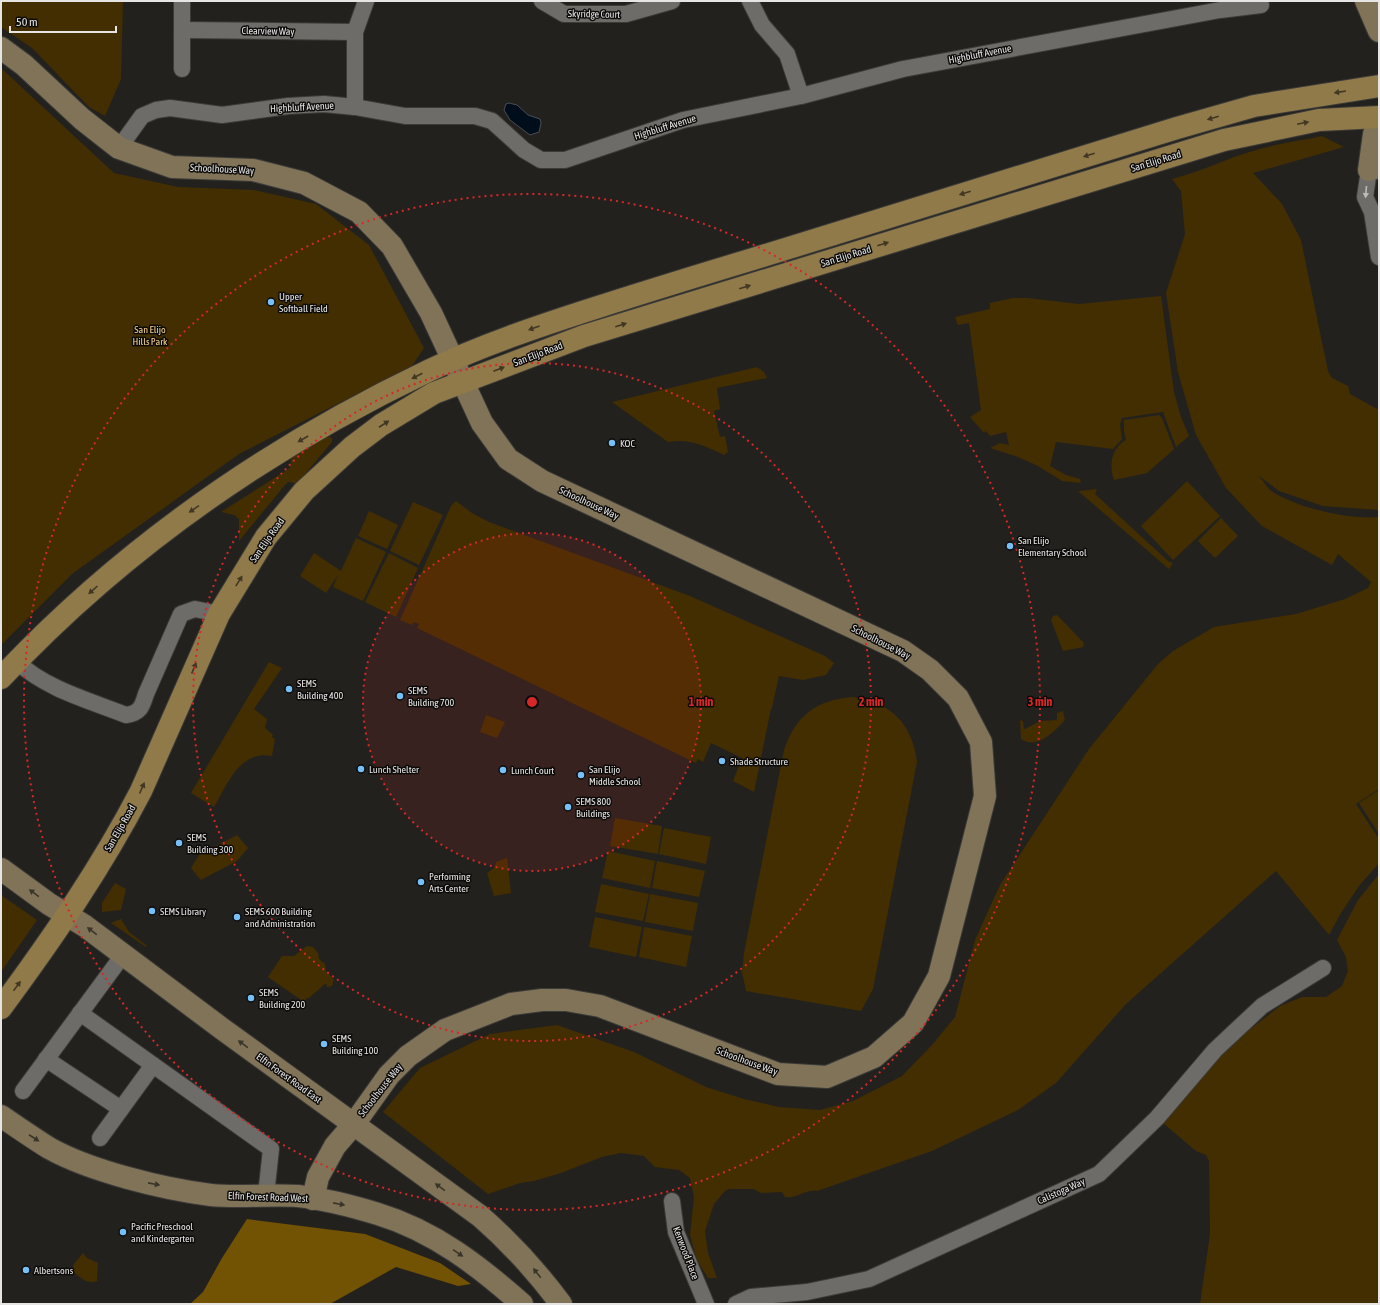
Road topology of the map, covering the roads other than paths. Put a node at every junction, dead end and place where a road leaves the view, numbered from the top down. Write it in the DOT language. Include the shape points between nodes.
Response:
graph roads {
  1 [pos="182,1"];
  2 [pos="366,1"];
  3 [pos="542,1"];
  4 [pos="672,1"];
  5 [pos="750,1"];
  6 [pos="1366,1"];
  7 [pos="1219,5"];
  8 [pos="1261,5"];
  9 [pos="182,30"];
  10 [pos="1379,31"];
  11 [pos="355,32"];
  12 [pos="1,48"];
  13 [pos="182,69"];
  14 [pos="1379,86"];
  15 [pos="801,96"];
  16 [pos="355,107"];
  17 [pos="1379,117"];
  18 [pos="1379,127"];
  19 [pos="119,148"];
  20 [pos="1374,170"];
  21 [pos="1377,210"];
  22 [pos="1379,257"];
  23 [pos="453,361"];
  24 [pos="462,382"];
  25 [pos="219,614"];
  26 [pos="16,661"];
  27 [pos="1,678"];
  28 [pos="1,869"];
  29 [pos="66,915"];
  30 [pos="123,955"];
  31 [pos="1323,968"];
  32 [pos="1,1008"];
  33 [pos="80,1013"];
  34 [pos="46,1059"];
  35 [pos="153,1065"];
  36 [pos="22,1091"];
  37 [pos="121,1109"];
  38 [pos="1,1116"];
  39 [pos="354,1124"];
  40 [pos="100,1138"];
  41 [pos="266,1195"];
  42 [pos="313,1199"];
  43 [pos="672,1201"];
  44 [pos="522,1304"];
  45 [pos="561,1304"];
  46 [pos="706,1304"];
  47 [pos="736,1304"];
  1 -- 9 [label="street"];
  2 -- 11 [label="street"];
  3 -- 4 [label="street, Skyridge Court" via="564,14 626,14"];
  5 -- 15 [label="street" via="762,25 787,54"];
  6 -- 10 [label="street"];
  7 -- 8 [label="street, Highbluff Avenue"];
  7 -- 15 [label="street, Highbluff Avenue" via="902,69"];
  9 -- 11 [label="street, Clearview Way"];
  9 -- 13 [label="street"];
  11 -- 16 [label="street"];
  12 -- 19 [label="street, Schoolhouse Way"];
  14 -- 23 [label="main road, one-way" via="1254,106 1177,128 545,324"];
  15 -- 16 [label="street, Highbluff Avenue" via="683,120 565,160 541,160 524,150 492,121 475,116 405,116"];
  16 -- 19 [label="street, Highbluff Avenue" via="324,104 288,106 222,115 170,108 156,110 142,116"];
  24 -- 17 [label="main road, San Elijo Road, one-way" via="584,336 1224,140 1319,120"];
  18 -- 20 [label="street" via="1374,134"];
  19 -- 23 [label="street, Schoolhouse Way" via="172,166 253,170 304,183 358,212 392,246 432,313"];
  20 -- 21 [label="street, one-way" via="1365,197"];
  21 -- 22 [label="street"];
  23 -- 24 [label="street, Schoolhouse Way"];
  23 -- 26 [label="main road, one-way" via="360,406 252,468 177,520 125,561"];
  25 -- 24 [label="main road, San Elijo Road, one-way" via="266,537 304,491 352,447 381,425 434,394"];
  24 -- 39 [label="street, Schoolhouse Way" via="482,423 508,459 542,481 903,651 930,670 958,698 981,742 985,796 939,976 913,1023 874,1057 827,1077 778,1074 600,1006 566,1000 542,1000 511,1004 445,1030 426,1042 389,1075"];
  25 -- 26 [label="street" via="195,609 181,614 142,706 136,714 126,715 53,687 28,672"];
  29 -- 25 [label="main road, San Elijo Road, one-way" via="141,791"];
  26 -- 27 [label="main road"];
  29 -- 28 [label="street, Elfin Forest Road East, one-way"];
  30 -- 29 [label="street, Elfin Forest Road East, one-way"];
  32 -- 29 [label="main road, San Elijo Road, one-way"];
  30 -- 33 [label="street"];
  39 -- 30 [label="street, Elfin Forest Road East, one-way"];
  31 -- 47 [label="street, Calistoga Way" via="1262,1006 1215,1050 1157,1118 1099,1174 868,1278 807,1292 751,1297"];
  33 -- 34 [label="street"];
  33 -- 35 [label="street"];
  34 -- 36 [label="street"];
  34 -- 37 [label="street"];
  35 -- 37 [label="street"];
  35 -- 41 [label="street" via="271,1149"];
  37 -- 40 [label="street"];
  38 -- 41 [label="street, Elfin Forest Road West, one-way" via="50,1148 134,1180 209,1195"];
  39 -- 42 [label="street, Schoolhouse Way" via="335,1146 324,1165"];
  45 -- 39 [label="street, Elfin Forest Road East, one-way" via="535,1269 480,1216"];
  41 -- 42 [label="street, Elfin Forest Road West"];
  42 -- 44 [label="street, Elfin Forest Road West, one-way" via="379,1214 443,1243 477,1265"];
  43 -- 46 [label="street, Kenwood Place" via="676,1232"];
}
